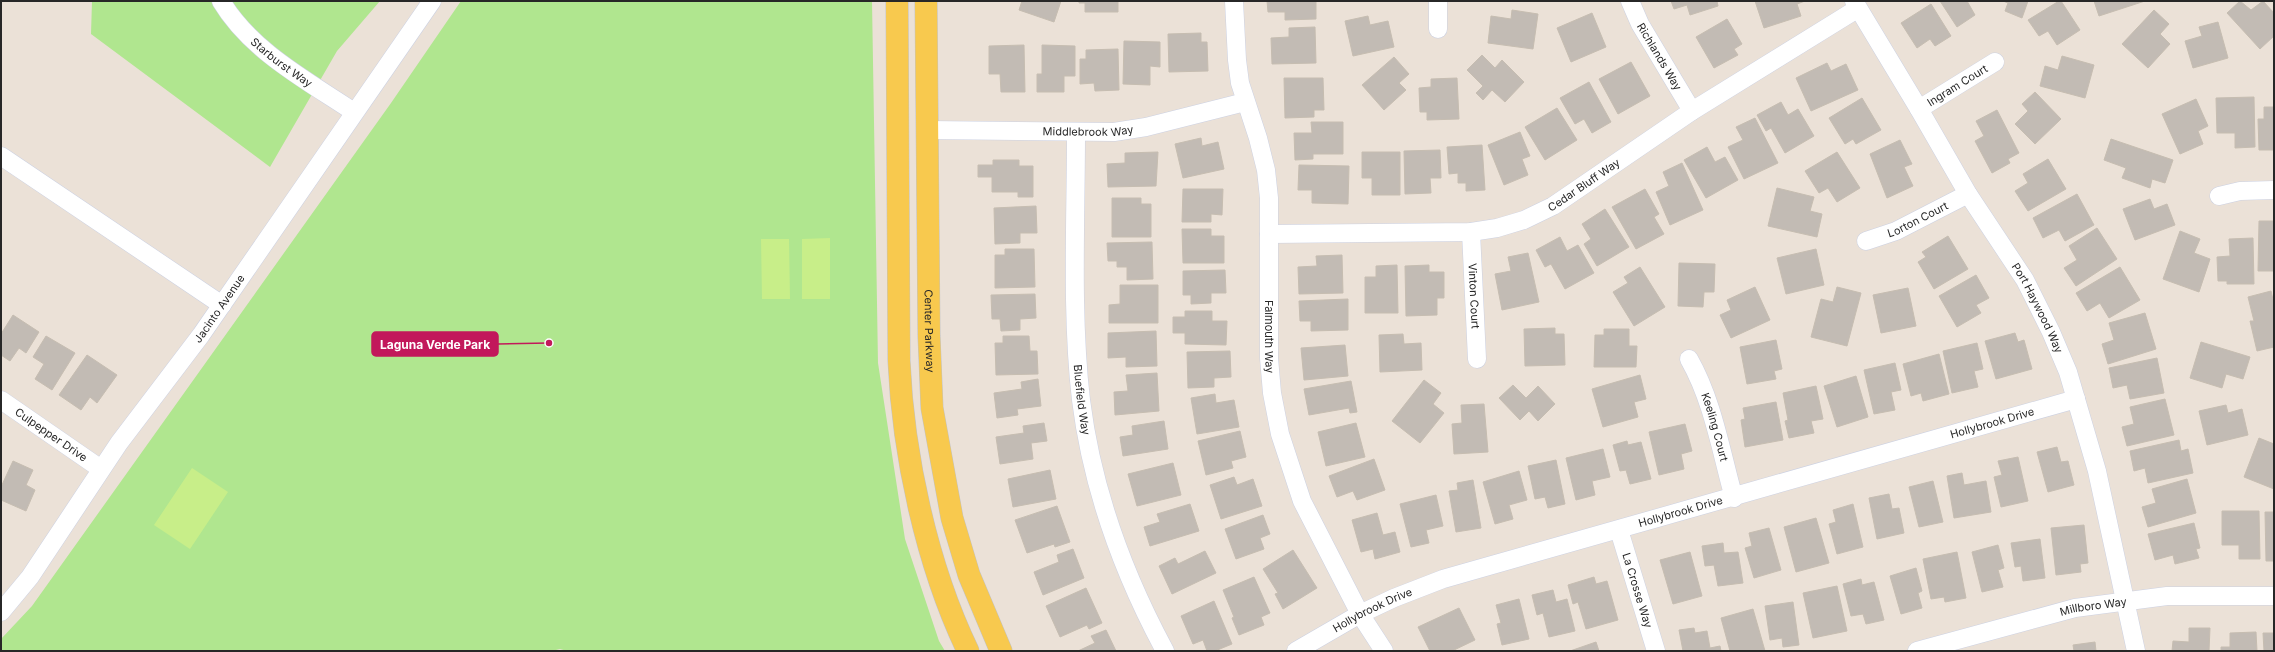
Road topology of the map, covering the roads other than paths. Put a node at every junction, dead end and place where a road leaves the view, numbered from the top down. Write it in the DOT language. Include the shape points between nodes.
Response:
graph roads {
  1 [pos="221,1"];
  2 [pos="432,1"];
  3 [pos="897,1"];
  4 [pos="926,1"];
  5 [pos="1234,1"];
  6 [pos="1438,1"];
  7 [pos="1630,1"];
  8 [pos="1855,5"];
  9 [pos="1438,29"];
  10 [pos="1995,62"];
  11 [pos="1245,102"];
  12 [pos="1919,109"];
  13 [pos="1692,111"];
  14 [pos="354,112"];
  15 [pos="927,130"];
  16 [pos="1076,133"];
  17 [pos="1,156"];
  18 [pos="2274,190"];
  19 [pos="1968,194"];
  20 [pos="2219,196"];
  21 [pos="1470,232"];
  22 [pos="1269,234"];
  23 [pos="1866,241"];
  24 [pos="222,305"];
  25 [pos="1477,359"];
  26 [pos="1689,359"];
  27 [pos="2076,399"];
  28 [pos="1,400"];
  29 [pos="101,469"];
  30 [pos="1734,498"];
  31 [pos="1619,530"];
  32 [pos="2274,596"];
  33 [pos="2127,600"];
  34 [pos="1,612"];
  35 [pos="1360,614"];
  36 [pos="968,651"];
  37 [pos="1001,651"];
  38 [pos="1165,651"];
  39 [pos="1296,651"];
  40 [pos="1384,651"];
  41 [pos="1656,651"];
  42 [pos="1917,651"];
  43 [pos="2136,651"];
  1 -- 14 [label="street, Starburst Way" via="244,31 268,54"];
  2 -- 14 [label="street, Jacinto Avenue"];
  3 -- 36 [label="main road" via="899,361 902,408 917,494 929,544 945,594"];
  4 -- 15 [label="main road, Center Parkway"];
  5 -- 11 [label="street, Falmouth Way" via="1237,60"];
  6 -- 9 [label="street"];
  7 -- 13 [label="street, Richlands Way" via="1640,24"];
  8 -- 12 [label="street, Port Haywood Way"];
  8 -- 13 [label="street, Cedar Bluff Way"];
  10 -- 12 [label="street, Ingram Court"];
  11 -- 16 [label="street, Middlebrook Way" via="1146,127 1114,132"];
  11 -- 22 [label="street, Falmouth Way" via="1266,170"];
  12 -- 19 [label="street, Port Haywood Way"];
  13 -- 21 [label="street, Cedar Bluff Way" via="1553,206 1524,220"];
  14 -- 24 [label="street, Jacinto Avenue"];
  15 -- 16 [label="street, Middlebrook Way"];
  15 -- 37 [label="main road, Center Parkway" via="932,408 952,518 969,575"];
  16 -- 38 [label="street, Bluefield Way" via="1076,340 1081,399 1089,446 1103,504 1122,560 1145,614"];
  17 -- 24 [label="street"];
  18 -- 20 [label="street"];
  19 -- 23 [label="street, Lorton Court" via="1896,231"];
  19 -- 27 [label="street, Port Haywood Way" via="2025,280 2056,345"];
  21 -- 22 [label="street, Cedar Bluff Way"];
  21 -- 25 [label="street, Vinton Court"];
  22 -- 35 [label="street, Falmouth Way" via="1269,358 1272,393 1280,434 1302,500"];
  24 -- 29 [label="street, Jacinto Avenue"];
  26 -- 30 [label="street, Keeling Court" via="1706,395"];
  27 -- 30 [label="street, Hollybrook Drive"];
  27 -- 33 [label="street, Port Haywood Way" via="2097,471"];
  28 -- 29 [label="street, Culpepper Drive"];
  29 -- 34 [label="street, Jacinto Avenue" via="30,577"];
  30 -- 31 [label="street, Hollybrook Drive"];
  31 -- 35 [label="street, Hollybrook Drive" via="1443,579"];
  31 -- 41 [label="street, La Crosse Way"];
  32 -- 33 [label="street, Millboro Way" via="2188,596"];
  33 -- 42 [label="street, Millboro Way" via="2075,608"];
  33 -- 43 [label="street, Port Haywood Way"];
  35 -- 39 [label="street, Hollybrook Drive"];
  35 -- 40 [label="street, Falmouth Way"];
}
